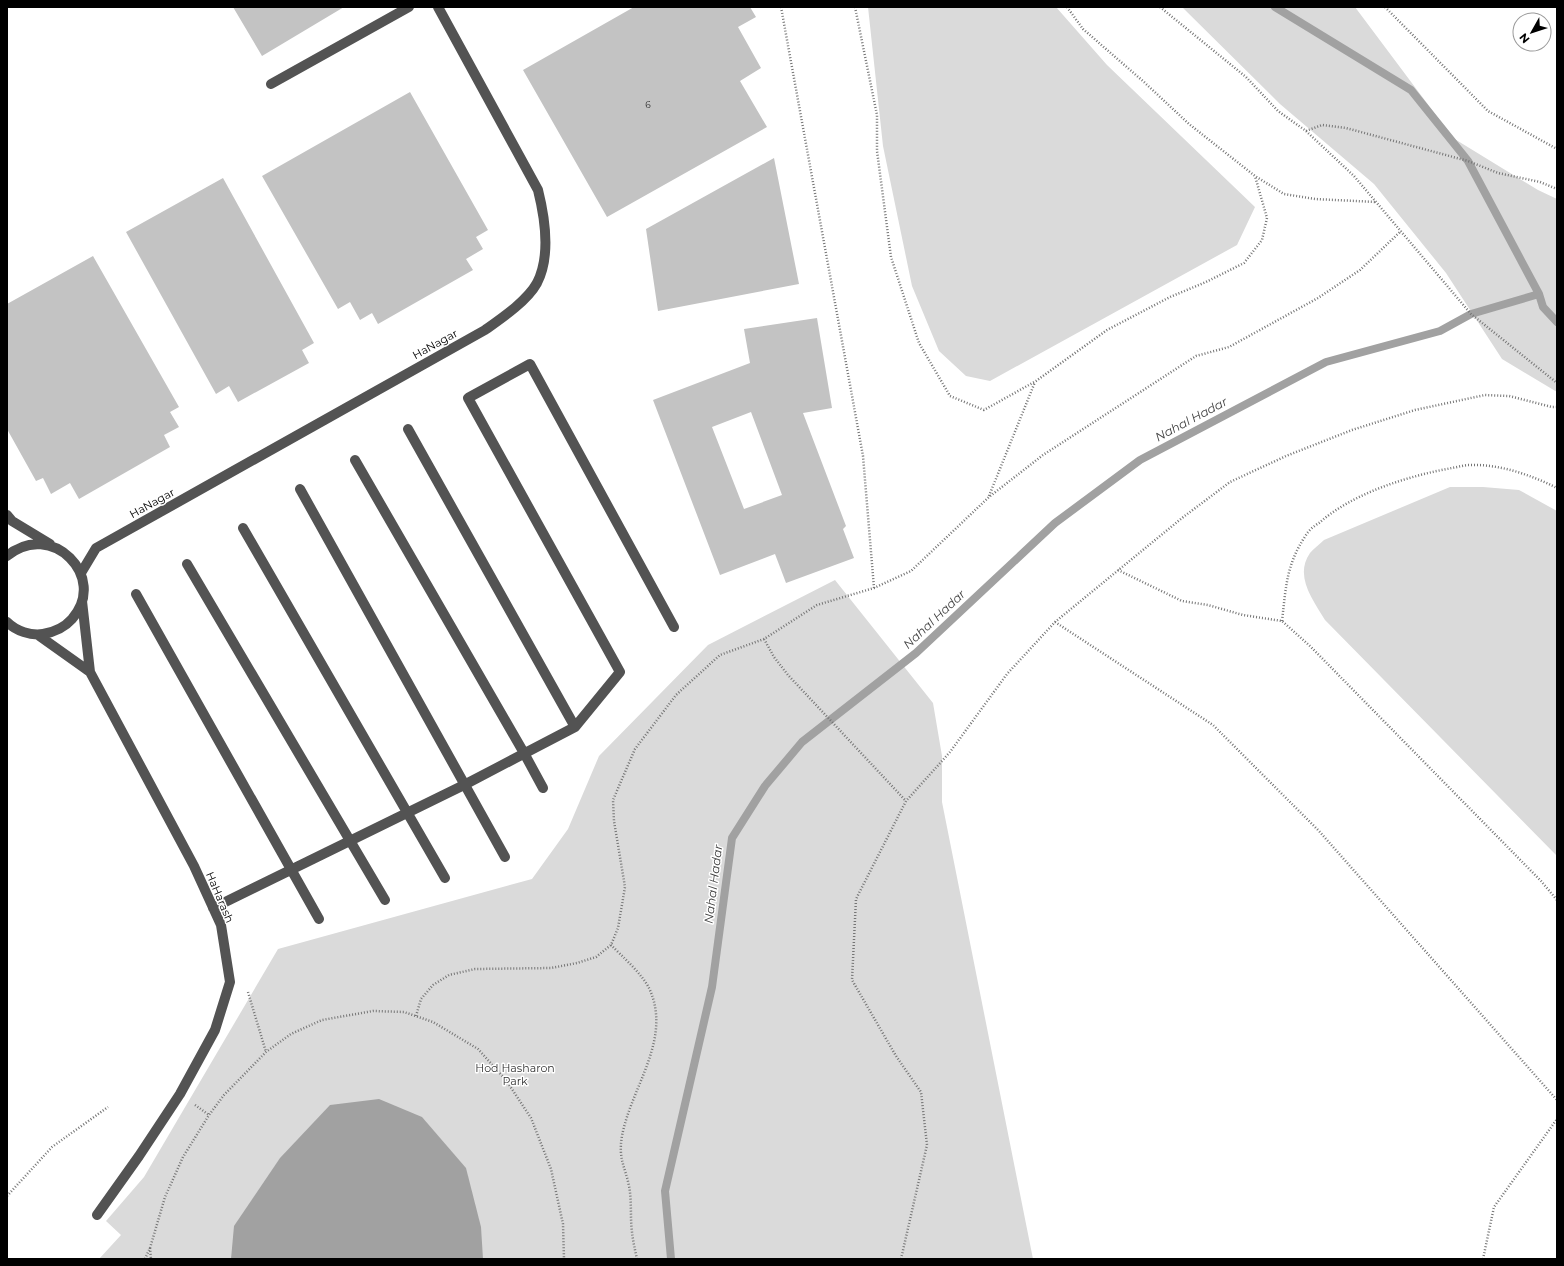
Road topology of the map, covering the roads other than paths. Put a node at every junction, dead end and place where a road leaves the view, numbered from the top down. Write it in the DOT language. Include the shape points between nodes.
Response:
graph roads {
  1 [pos="409,7"];
  2 [pos="438,7"];
  3 [pos="271,84"];
  4 [pos="408,429"];
  5 [pos="355,460"];
  6 [pos="300,489"];
  7 [pos="7,515"];
  8 [pos="243,528"];
  9 [pos="55,547"];
  10 [pos="7,556"];
  11 [pos="187,564"];
  12 [pos="81,573"];
  13 [pos="136,594"];
  14 [pos="82,601"];
  15 [pos="7,622"];
  16 [pos="674,627"];
  17 [pos="38,635"];
  18 [pos="90,672"];
  19 [pos="575,727"];
  20 [pos="524,753"];
  21 [pos="464,785"];
  22 [pos="543,788"];
  23 [pos="408,813"];
  24 [pos="350,841"];
  25 [pos="505,857"];
  26 [pos="291,870"];
  27 [pos="445,878"];
  28 [pos="385,900"];
  29 [pos="213,908"];
  30 [pos="319,919"];
  31 [pos="97,1215"];
  1 -- 3 [label="street"];
  2 -- 12 [label="street, HaNagar" via="538,190 544,221 545,249 537,282 511,310 485,330 96,548"];
  4 -- 19 [label="street"];
  5 -- 20 [label="street"];
  6 -- 21 [label="street"];
  7 -- 9 [label="street"];
  8 -- 23 [label="street"];
  9 -- 10 [label="street" via="44,544 21,546"];
  9 -- 12 [label="street" via="74,561"];
  11 -- 24 [label="street"];
  12 -- 14 [label="street, HaHarash" via="84,587"];
  13 -- 26 [label="street"];
  14 -- 17 [label="street" via="67,625 53,633"];
  14 -- 18 [label="street, HaHarash"];
  15 -- 17 [label="street" via="22,632"];
  16 -- 19 [label="street" via="530,364 468,398 620,672"];
  17 -- 18 [label="street, HaHarash"];
  18 -- 29 [label="street, HaHarash" via="194,866"];
  19 -- 20 [label="street"];
  20 -- 21 [label="street"];
  20 -- 22 [label="street"];
  21 -- 23 [label="street"];
  21 -- 25 [label="street"];
  23 -- 24 [label="street"];
  23 -- 27 [label="street"];
  24 -- 26 [label="street"];
  24 -- 28 [label="street"];
  26 -- 29 [label="street"];
  26 -- 30 [label="street"];
  29 -- 31 [label="street, HaHarash" via="221,924 230,982 216,1030 180,1094"];
}
